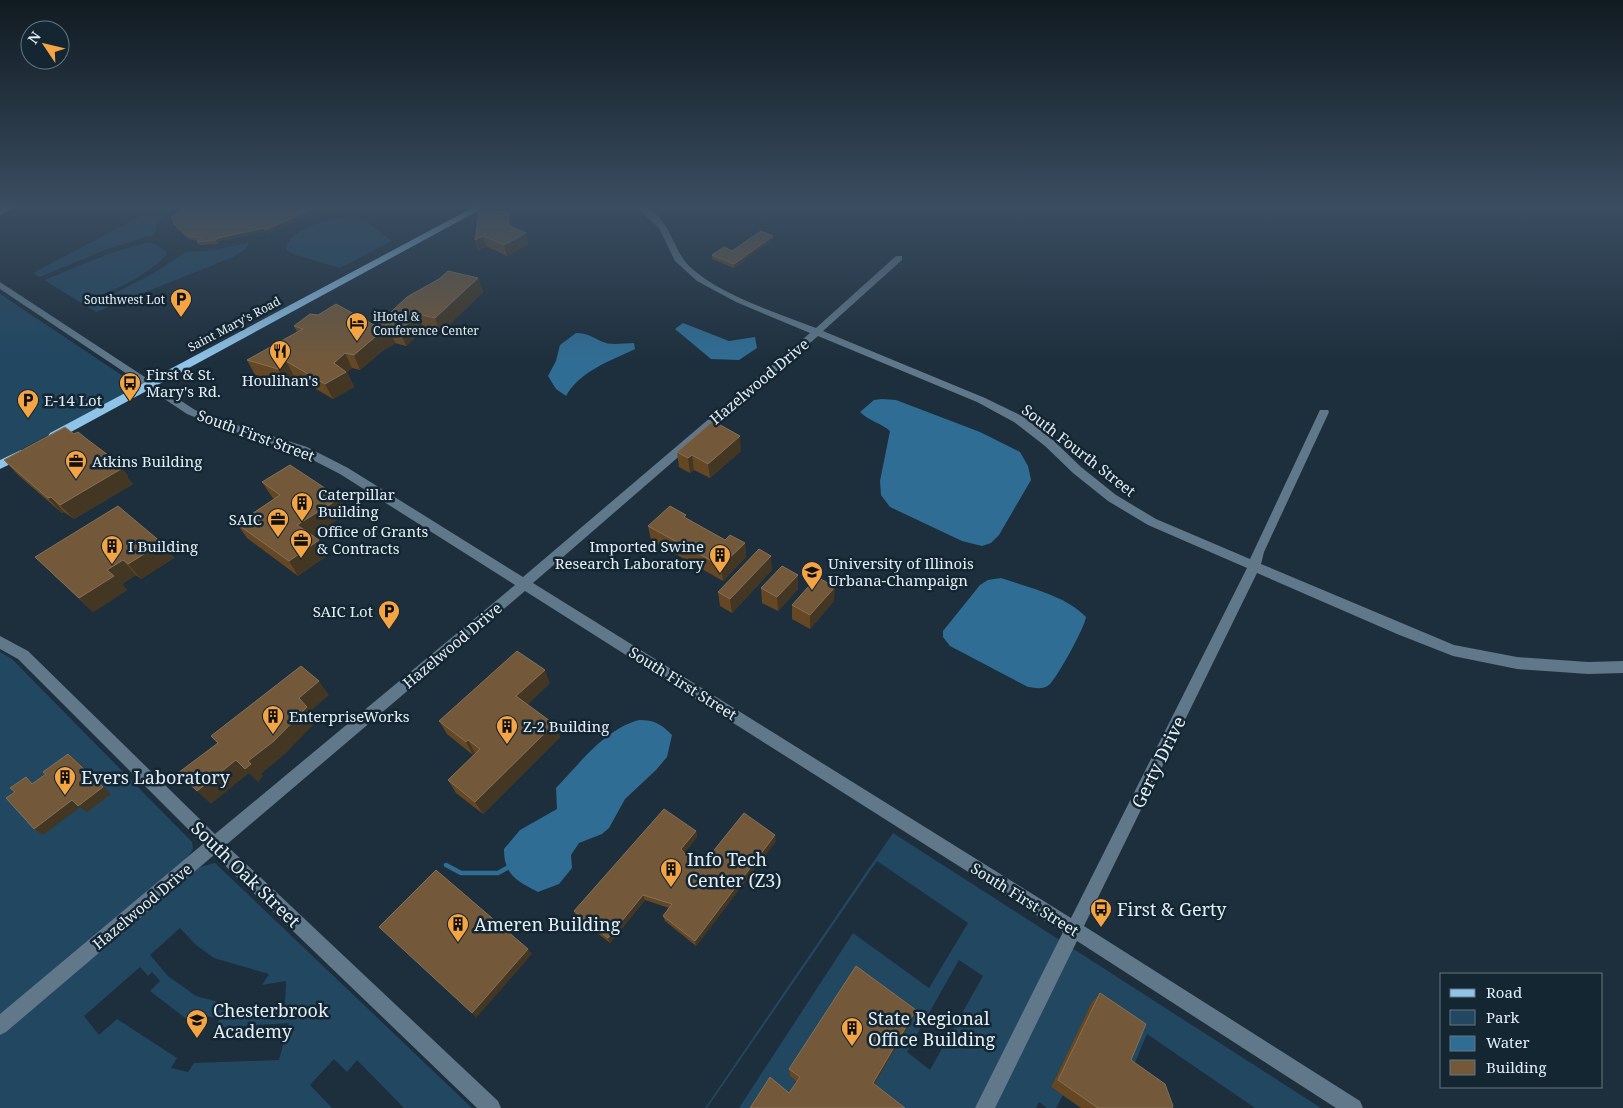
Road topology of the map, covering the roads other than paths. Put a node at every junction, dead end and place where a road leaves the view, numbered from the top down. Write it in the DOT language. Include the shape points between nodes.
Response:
graph roads {
  1 [pos="384,259"];
  2 [pos="679,259"];
  3 [pos="898,259"];
  4 [pos="0,285"];
  5 [pos="817,332"];
  6 [pos="148,385"];
  7 [pos="1324,412"];
  8 [pos="0,465"];
  9 [pos="1254,566"];
  10 [pos="524,584"];
  11 [pos="0,642"];
  12 [pos="1623,667"];
  13 [pos="215,845"];
  14 [pos="1074,930"];
  15 [pos="0,1026"];
  16 [pos="491,1108"];
  17 [pos="985,1108"];
  18 [pos="1353,1108"];
  1 -- 6 [label="main road, Saint Mary's Road"];
  2 -- 5 [label="street, South Fourth Street" via="709,284 739,300"];
  3 -- 5 [label="street, Hazelwood Drive"];
  4 -- 6 [label="street, South First Street"];
  5 -- 9 [label="street, South Fourth Street" via="940,382 1018,419 1112,498 1152,522"];
  5 -- 10 [label="street, Hazelwood Drive"];
  6 -- 8 [label="main road, Saint Mary's Road"];
  6 -- 10 [label="street, South First Street" via="191,412 290,445 330,463"];
  7 -- 9 [label="street, Gerty Drive"];
  9 -- 12 [label="street, South Fourth Street" via="1453,650 1516,664"];
  9 -- 14 [label="street, Gerty Drive"];
  10 -- 13 [label="street, Hazelwood Drive"];
  10 -- 14 [label="street, South First Street"];
  11 -- 13 [label="street, South Oak Street" via="23,654"];
  13 -- 15 [label="street, Hazelwood Drive"];
  13 -- 16 [label="street, South Oak Street"];
  14 -- 17 [label="street, Gerty Drive"];
  14 -- 18 [label="street, South First Street"];
}
